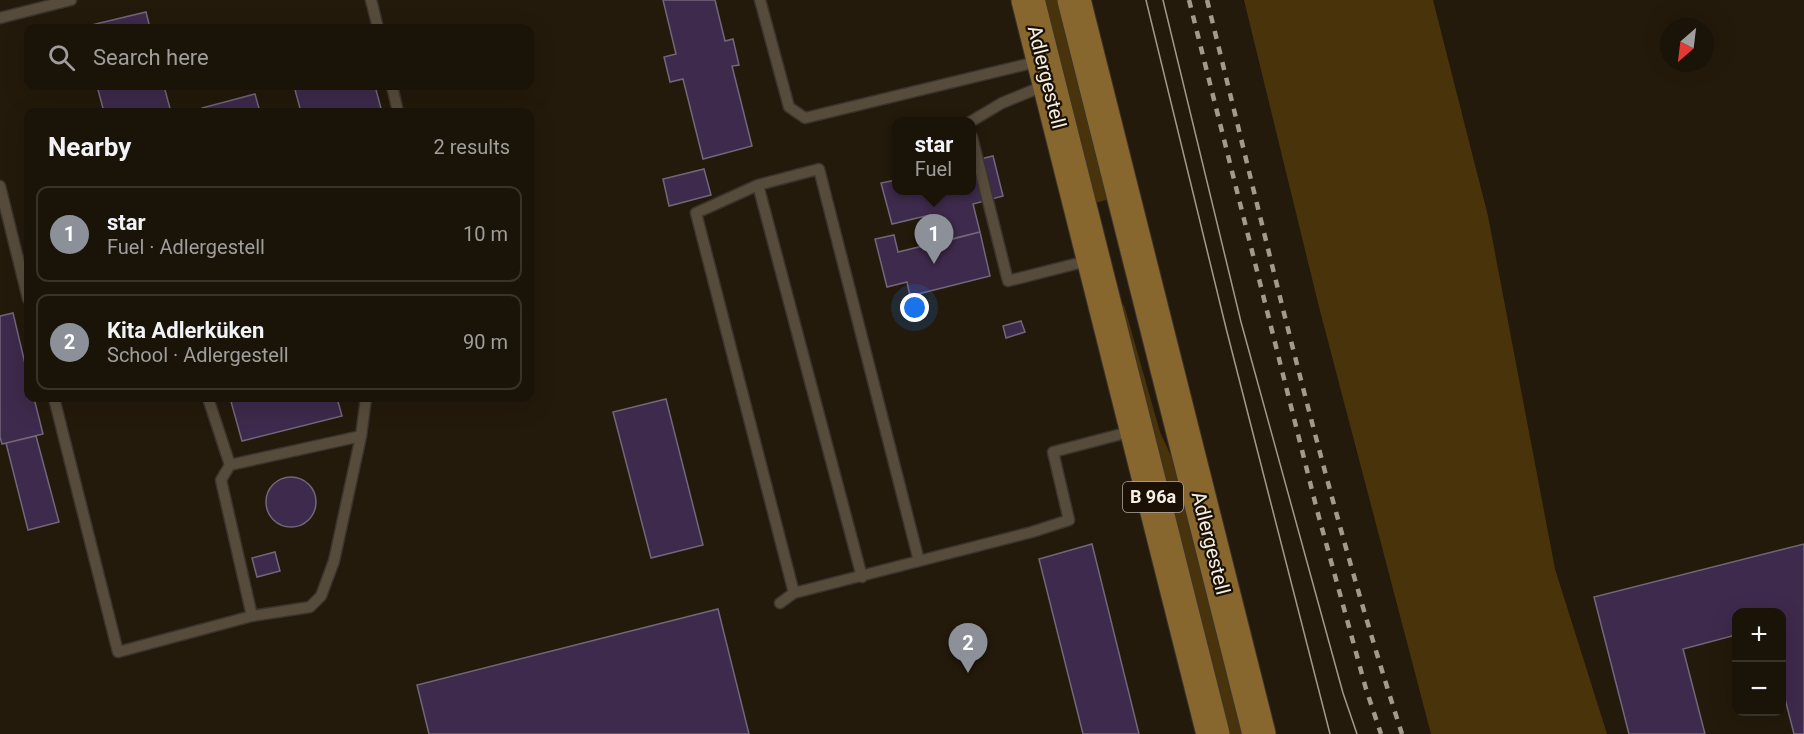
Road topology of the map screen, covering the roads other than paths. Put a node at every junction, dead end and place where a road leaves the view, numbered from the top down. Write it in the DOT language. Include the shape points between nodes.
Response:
graph roads {
  1 [pos="71,0"];
  2 [pos="371,0"];
  3 [pos="760,0"];
  4 [pos="1028,0"];
  5 [pos="1074,0"];
  6 [pos="0,18"];
  7 [pos="377,24"];
  8 [pos="1046,72"];
  9 [pos="393,90"];
  10 [pos="397,108"];
  11 [pos="976,118"];
  12 [pos="976,153"];
  13 [pos="758,185"];
  14 [pos="0,186"];
  15 [pos="1137,248"];
  16 [pos="1093,259"];
  17 [pos="24,283"];
  18 [pos="55,402"];
  19 [pos="209,402"];
  20 [pos="365,402"];
  21 [pos="1136,430"];
  22 [pos="361,436"];
  23 [pos="230,465"];
  24 [pos="919,561"];
  25 [pos="862,577"];
  26 [pos="794,593"];
  27 [pos="780,603"];
  28 [pos="252,616"];
  29 [pos="1213,734"];
  30 [pos="1259,734"];
  1 -- 6 [label="lane"];
  2 -- 7 [label="lane"];
  3 -- 8 [label="lane" via="789,107 805,117"];
  4 -- 8 [label="main road, Adlergestell / B 96a"];
  5 -- 15 [label="main road, Adlergestell / B 96a"];
  8 -- 11 [label="lane"];
  8 -- 16 [label="main road, Adlergestell / B 96a"];
  9 -- 10 [label="lane"];
  12 -- 16 [label="lane" via="1008,281"];
  13 -- 24 [label="lane" via="819,169"];
  13 -- 25 [label="lane"];
  13 -- 26 [label="lane" via="696,213"];
  14 -- 17 [label="lane"];
  15 -- 16 [label="main road"];
  15 -- 30 [label="main road, Adlergestell / B 96a"];
  16 -- 21 [label="main road, Adlergestell / B 96a"];
  18 -- 28 [label="lane" via="118,652"];
  19 -- 23 [label="lane"];
  20 -- 22 [label="lane"];
  21 -- 24 [label="lane" via="1053,452 1069,520"];
  21 -- 29 [label="main road, Adlergestell / B 96a"];
  22 -- 23 [label="lane"];
  22 -- 28 [label="lane" via="334,561 321,596 309,607"];
  23 -- 28 [label="lane" via="221,480"];
  24 -- 25 [label="lane"];
  25 -- 26 [label="lane"];
  26 -- 27 [label="lane"];
}
